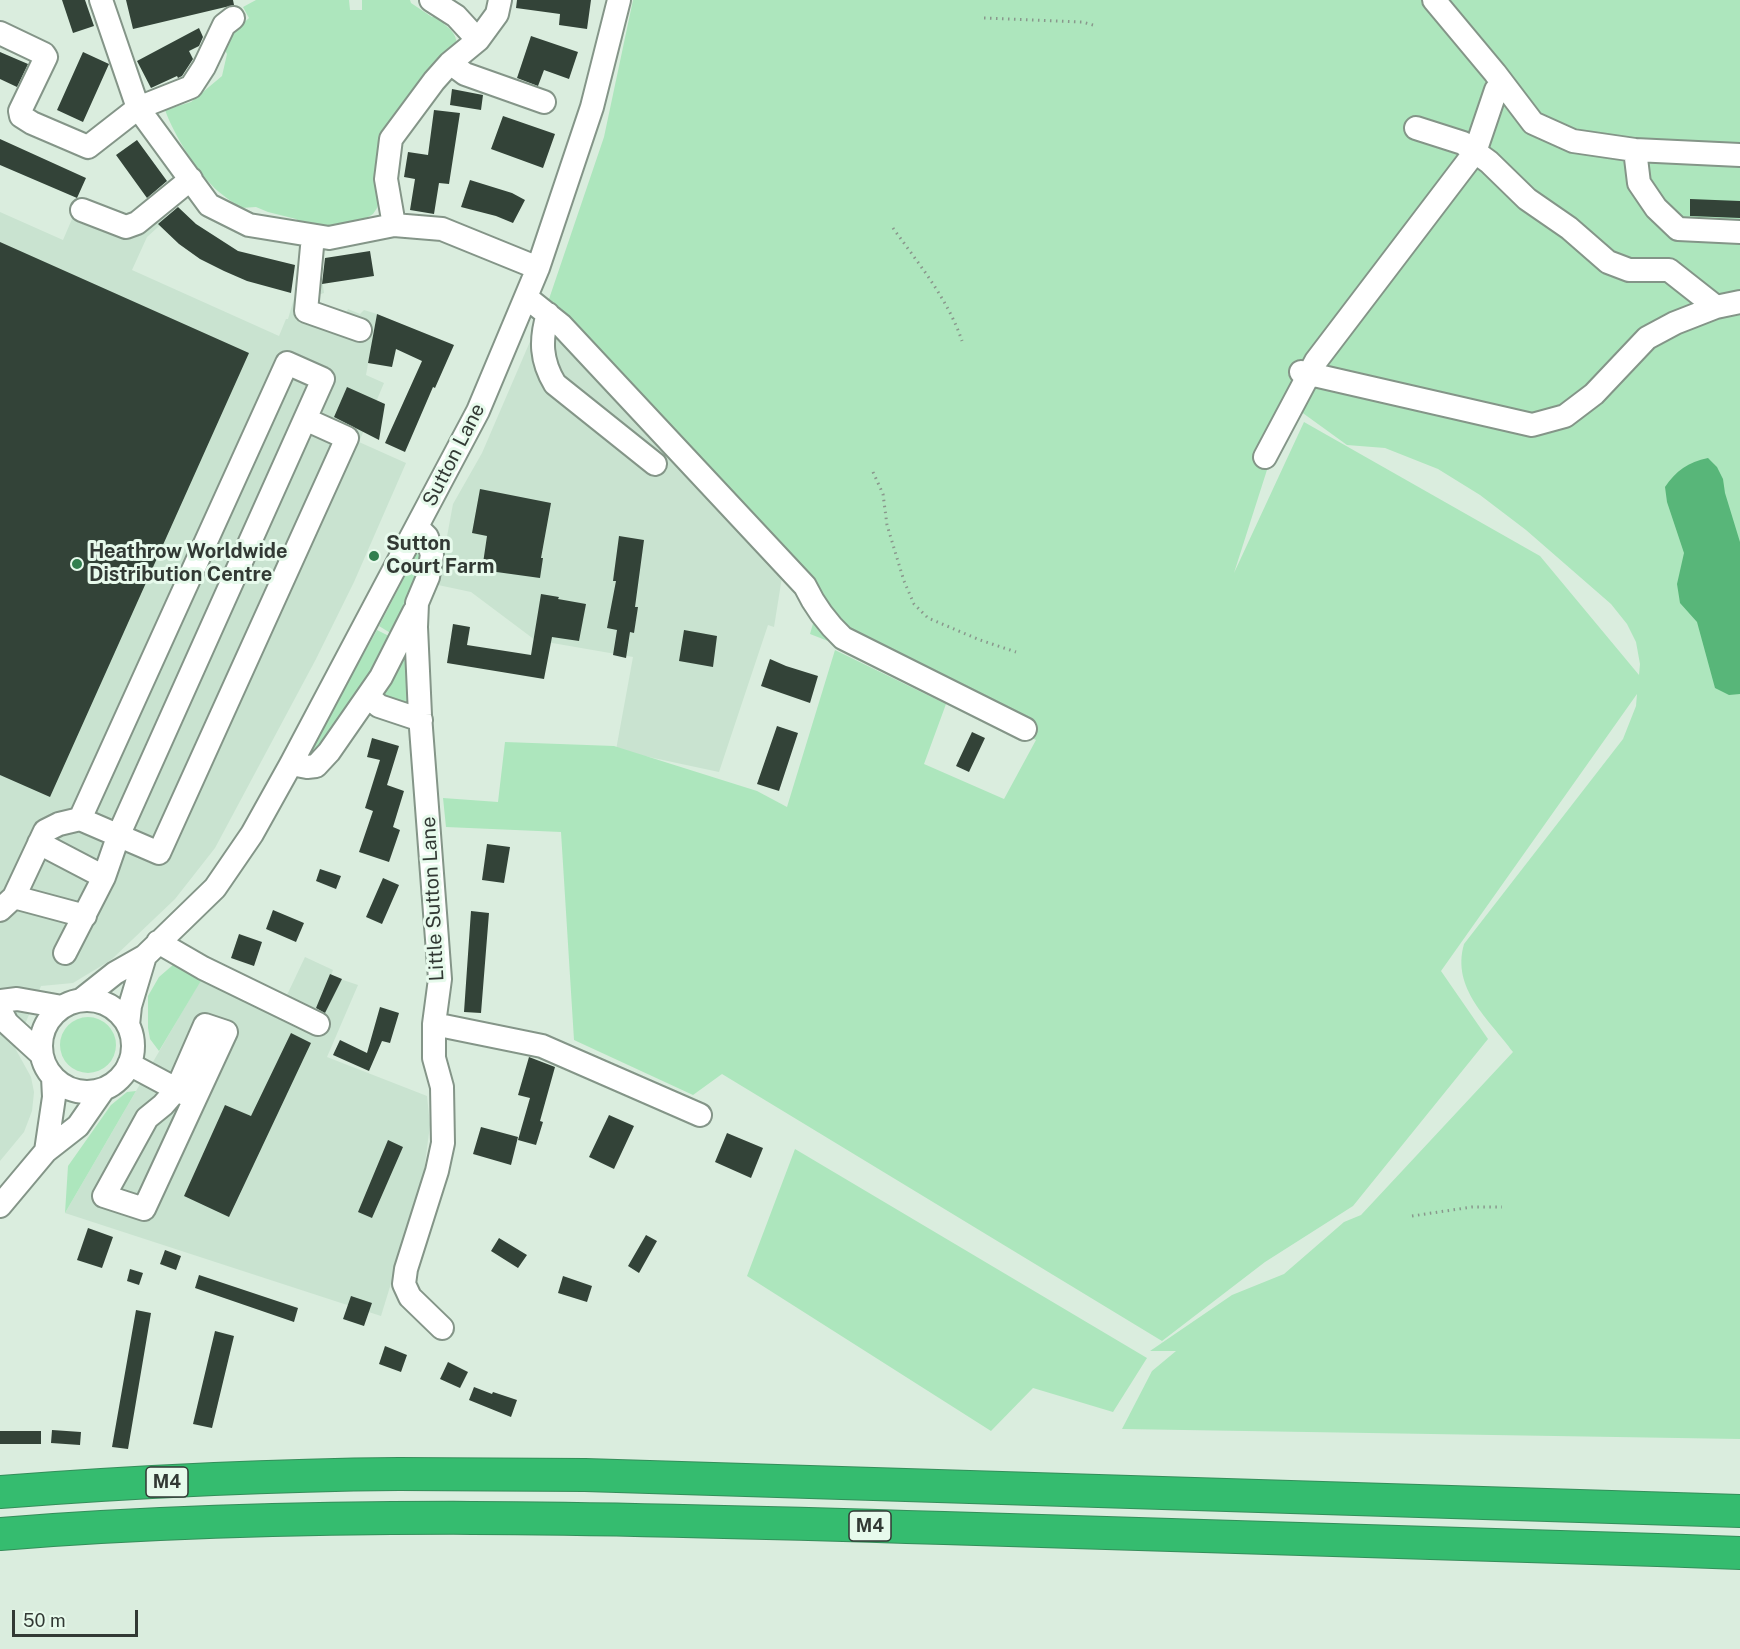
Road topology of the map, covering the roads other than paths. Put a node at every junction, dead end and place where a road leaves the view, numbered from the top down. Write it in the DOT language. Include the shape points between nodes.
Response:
graph roads {
  1 [pos="100,0"];
  2 [pos="431,0"];
  3 [pos="500,0"];
  4 [pos="619,0"];
  5 [pos="1434,0"];
  6 [pos="233,18"];
  7 [pos="0,33"];
  8 [pos="478,40"];
  9 [pos="450,63"];
  10 [pos="1496,90"];
  11 [pos="544,102"];
  12 [pos="138,108"];
  13 [pos="1416,128"];
  14 [pos="1635,150"];
  15 [pos="1475,152"];
  16 [pos="1740,155"];
  17 [pos="190,180"];
  18 [pos="82,210"];
  19 [pos="394,225"];
  20 [pos="1740,232"];
  21 [pos="313,236"];
  22 [pos="538,268"];
  23 [pos="526,297"];
  24 [pos="1740,302"];
  25 [pos="1716,307"];
  26 [pos="548,314"];
  27 [pos="360,330"];
  28 [pos="1305,373"];
  29 [pos="305,419"];
  30 [pos="1265,457"];
  31 [pos="655,464"];
  32 [pos="417,527"];
  33 [pos="417,603"];
  34 [pos="369,697"];
  35 [pos="421,720"];
  36 [pos="1025,729"];
  37 [pos="291,764"];
  38 [pos="80,819"];
  39 [pos="119,834"];
  40 [pos="39,843"];
  41 [pos="94,897"];
  42 [pos="7,903"];
  43 [pos="152,949"];
  44 [pos="65,953"];
  45 [pos="0,1001"];
  46 [pos="71,1004"];
  47 [pos="0,1010"];
  48 [pos="318,1024"];
  49 [pos="434,1024"];
  50 [pos="128,1025"];
  51 [pos="41,1054"];
  52 [pos="129,1064"];
  53 [pos="52,1077"];
  54 [pos="102,1090"];
  55 [pos="186,1094"];
  56 [pos="700,1115"];
  57 [pos="46,1151"];
  58 [pos="0,1206"];
  59 [pos="442,1328"];
  60 [pos="0,1492"];
  61 [pos="1740,1511"];
  62 [pos="0,1534"];
  63 [pos="1740,1553"];
  1 -- 12 [label="street"];
  2 -- 8 [label="street" via="456,16"];
  3 -- 8 [label="street" via="497,14"];
  4 -- 22 [label="street, Sutton Lane" via="592,107"];
  5 -- 14 [label="street" via="1533,123 1573,141"];
  6 -- 12 [label="street" via="224,25 190,87"];
  7 -- 12 [label="street" via="46,57 20,111 32,123 88,147"];
  8 -- 9 [label="street"];
  9 -- 11 [label="street" via="465,74"];
  9 -- 19 [label="street" via="391,139 386,180"];
  10 -- 15 [label="street"];
  12 -- 17 [label="street"];
  13 -- 15 [label="street" via="1463,143"];
  14 -- 16 [label="street"];
  14 -- 20 [label="street" via="1638,183 1678,229"];
  15 -- 25 [label="street" via="1527,199 1608,262 1629,270 1670,270"];
  15 -- 28 [label="street"];
  17 -- 18 [label="street" via="137,223 126,227"];
  17 -- 21 [label="street" via="209,205 249,225"];
  19 -- 21 [label="street" via="329,238"];
  19 -- 22 [label="street" via="442,229"];
  21 -- 27 [label="street" via="306,311"];
  22 -- 23 [label="street, Sutton Lane"];
  23 -- 26 [label="street"];
  23 -- 32 [label="street, Sutton Lane" via="478,411"];
  24 -- 25 [label="street"];
  25 -- 28 [label="street" via="1675,322 1647,338 1594,394 1565,416 1532,425"];
  26 -- 31 [label="street" via="542,334 546,369 555,384"];
  26 -- 36 [label="street" via="805,586 815,607 843,638"];
  28 -- 30 [label="street"];
  29 -- 38 [label="street" via="323,379 287,363"];
  29 -- 39 [label="street"];
  29 -- 39 [label="street" via="347,438 159,853"];
  32 -- 33 [label="street, Little Sutton Lane" via="427,537 432,555"];
  32 -- 37 [label="street, Sutton Lane"];
  33 -- 34 [label="street" via="393,657"];
  33 -- 35 [label="street, Little Sutton Lane"];
  34 -- 35 [label="street" via="379,706"];
  34 -- 37 [label="street" via="320,763 307,767"];
  35 -- 49 [label="street, Little Sutton Lane" via="440,979"];
  37 -- 43 [label="street, Sutton Lane" via="252,834 215,888"];
  38 -- 39 [label="street"];
  38 -- 40 [label="street" via="45,831"];
  39 -- 41 [label="street"];
  40 -- 41 [label="street"];
  40 -- 42 [label="street"];
  41 -- 42 [label="street"];
  41 -- 44 [label="street"];
  43 -- 46 [label="street, Sutton Lane"];
  43 -- 48 [label="street" via="203,968"];
  43 -- 50 [label="street, Sutton Lane" via="130,1006"];
  45 -- 46 [label="street"];
  46 -- 50 [label="street" via="91,1000 111,1007"];
  46 -- 51 [label="street" via="52,1015 42,1035"];
  47 -- 51 [label="street" via="8,1023"];
  49 -- 56 [label="street" via="542,1047"];
  49 -- 59 [label="street, Little Sutton Lane" via="434,1058 442,1088 442,1143 438,1171 404,1284 413,1301"];
  50 -- 52 [label="street" via="133,1051"];
  51 -- 53 [label="street"];
  52 -- 54 [label="street" via="123,1075"];
  52 -- 55 [label="street"];
  53 -- 54 [label="street" via="76,1091"];
  53 -- 57 [label="street" via="54,1097"];
  54 -- 57 [label="street" via="78,1126"];
  55 -- 55 [label="street" via="144,1209 104,1196 147,1118"];
  57 -- 58 [label="street"];
  60 -- 61 [label="highway, M4" via="290,1477 585,1475"];
  62 -- 63 [label="highway, M4" via="300,1520 586,1518"];
}
